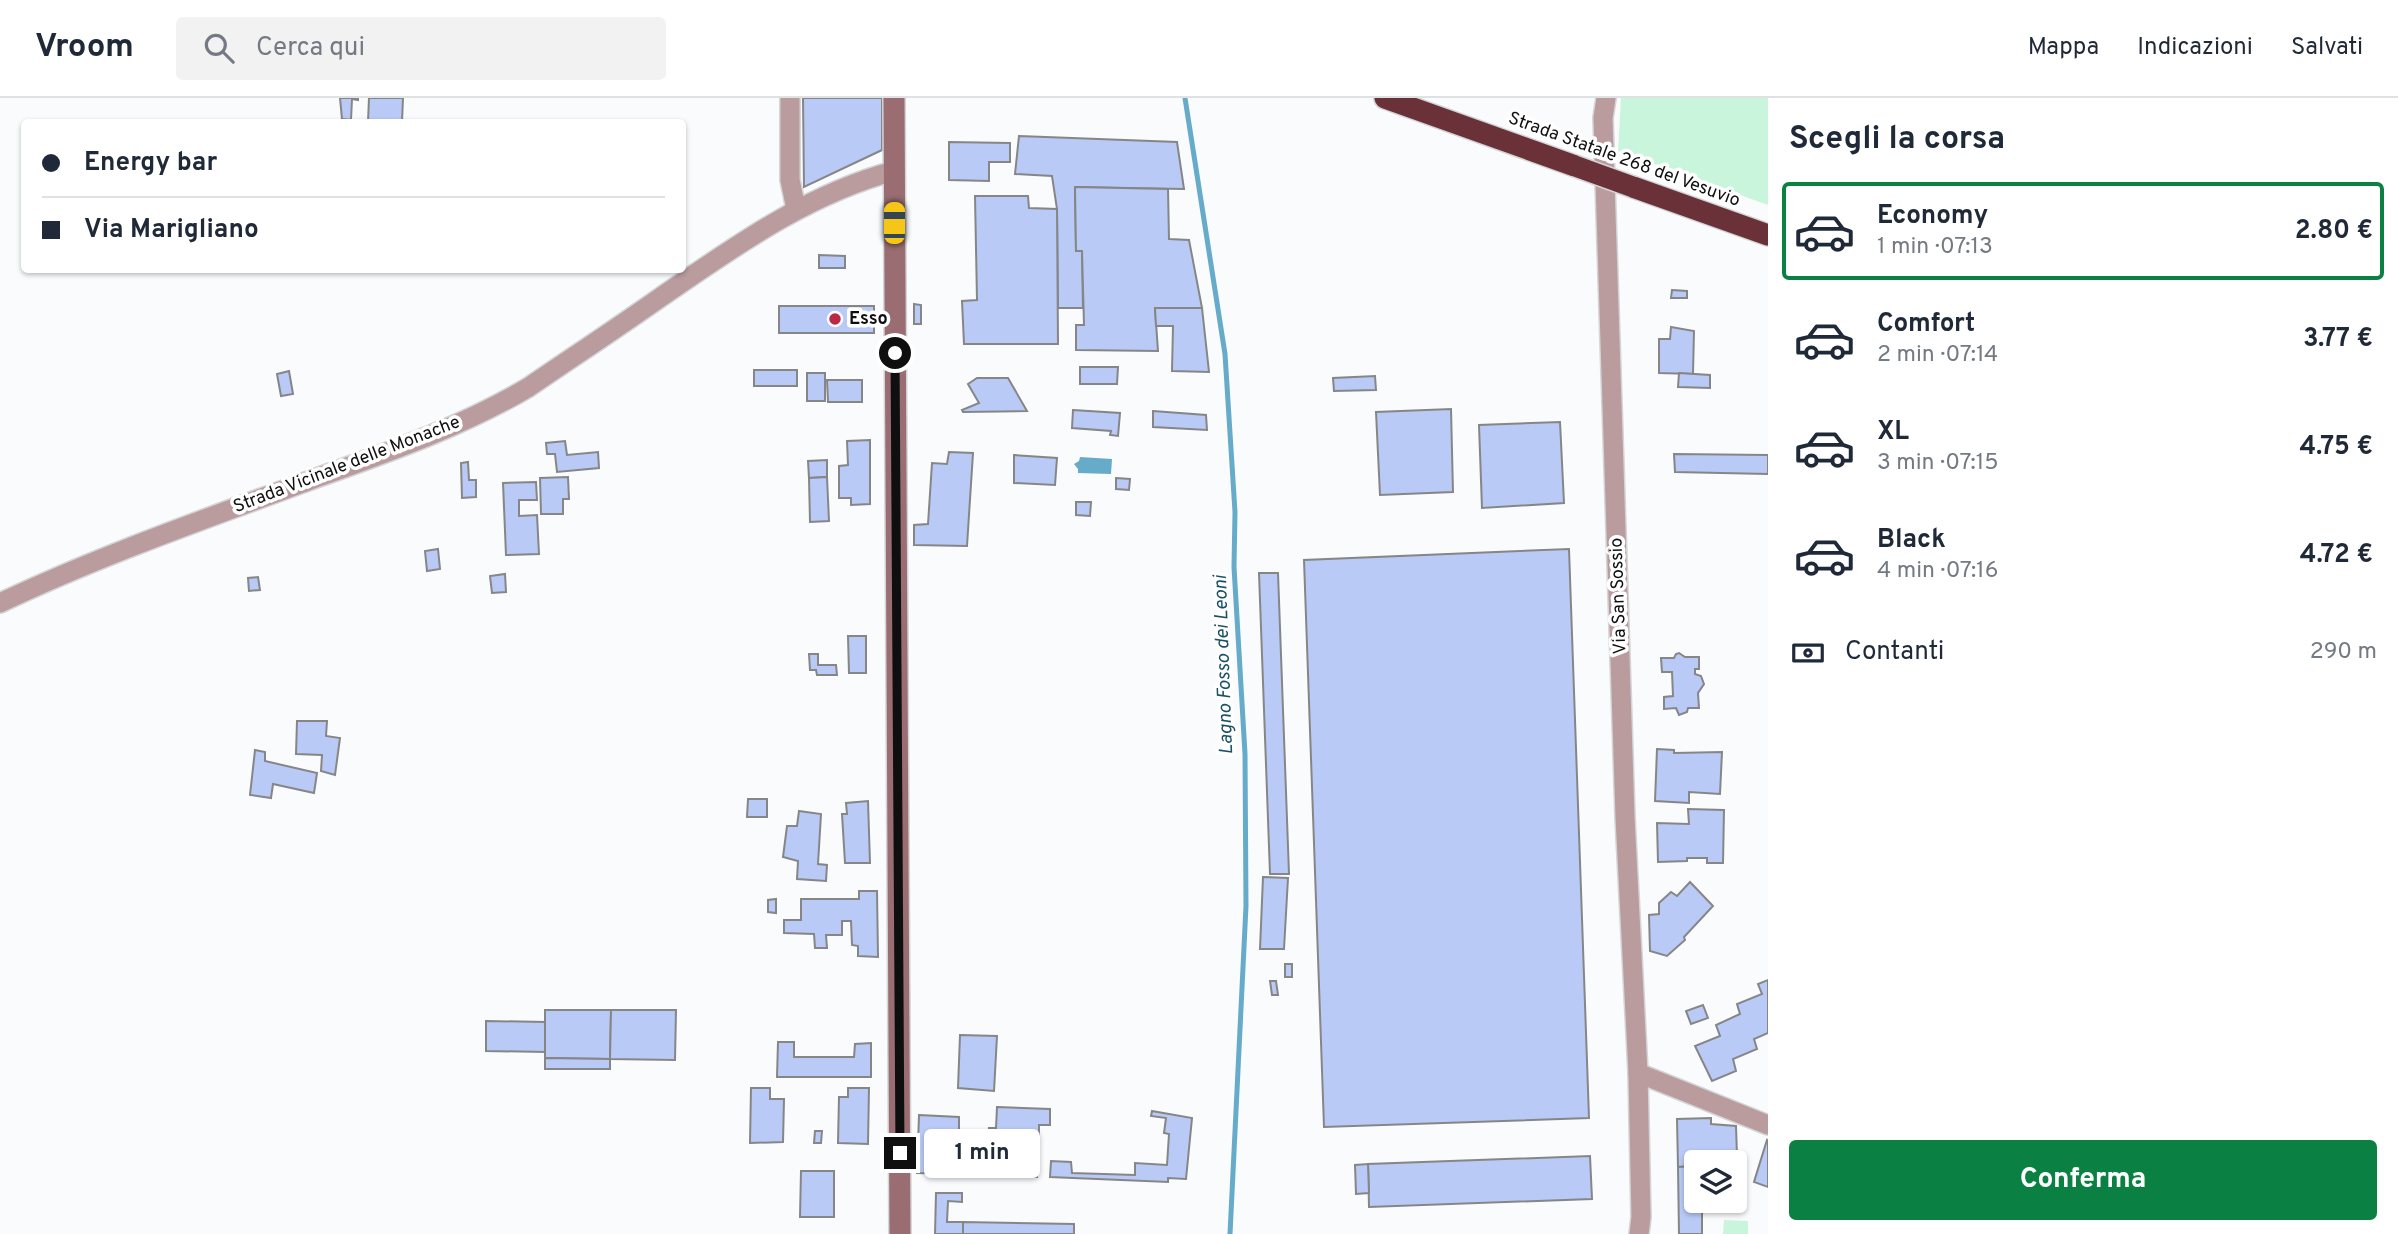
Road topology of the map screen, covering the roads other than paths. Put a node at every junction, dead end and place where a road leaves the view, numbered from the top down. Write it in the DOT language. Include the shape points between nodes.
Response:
graph roads {
  1 [pos="790,98"];
  2 [pos="894,98"];
  3 [pos="1385,98"];
  4 [pos="1600,98"];
  5 [pos="1606,98"];
  6 [pos="1603,118"];
  7 [pos="894,171"];
  8 [pos="796,209"];
  9 [pos="1768,236"];
  10 [pos="0,603"];
  11 [pos="1638,1073"];
  12 [pos="1768,1125"];
  13 [pos="900,1234"];
  14 [pos="1639,1234"];
  1 -- 8 [label="street" via="790,180"];
  2 -- 7 [label="street"];
  3 -- 9 [label="highway, Strada Statale 268 del Vesuvio, bridge"];
  4 -- 6 [label="street, Via San Sossio"];
  5 -- 6 [label="street, Via San Sossio"];
  6 -- 11 [label="street, Via San Sossio" via="1625,817"];
  7 -- 8 [label="street, Strada Vicinale delle Monache"];
  7 -- 13 [label="street"];
  8 -- 10 [label="street, Strada Vicinale delle Monache" via="501,404 411,444 212,517"];
  11 -- 12 [label="street"];
  11 -- 14 [label="street, Via San Sossio"];
}
